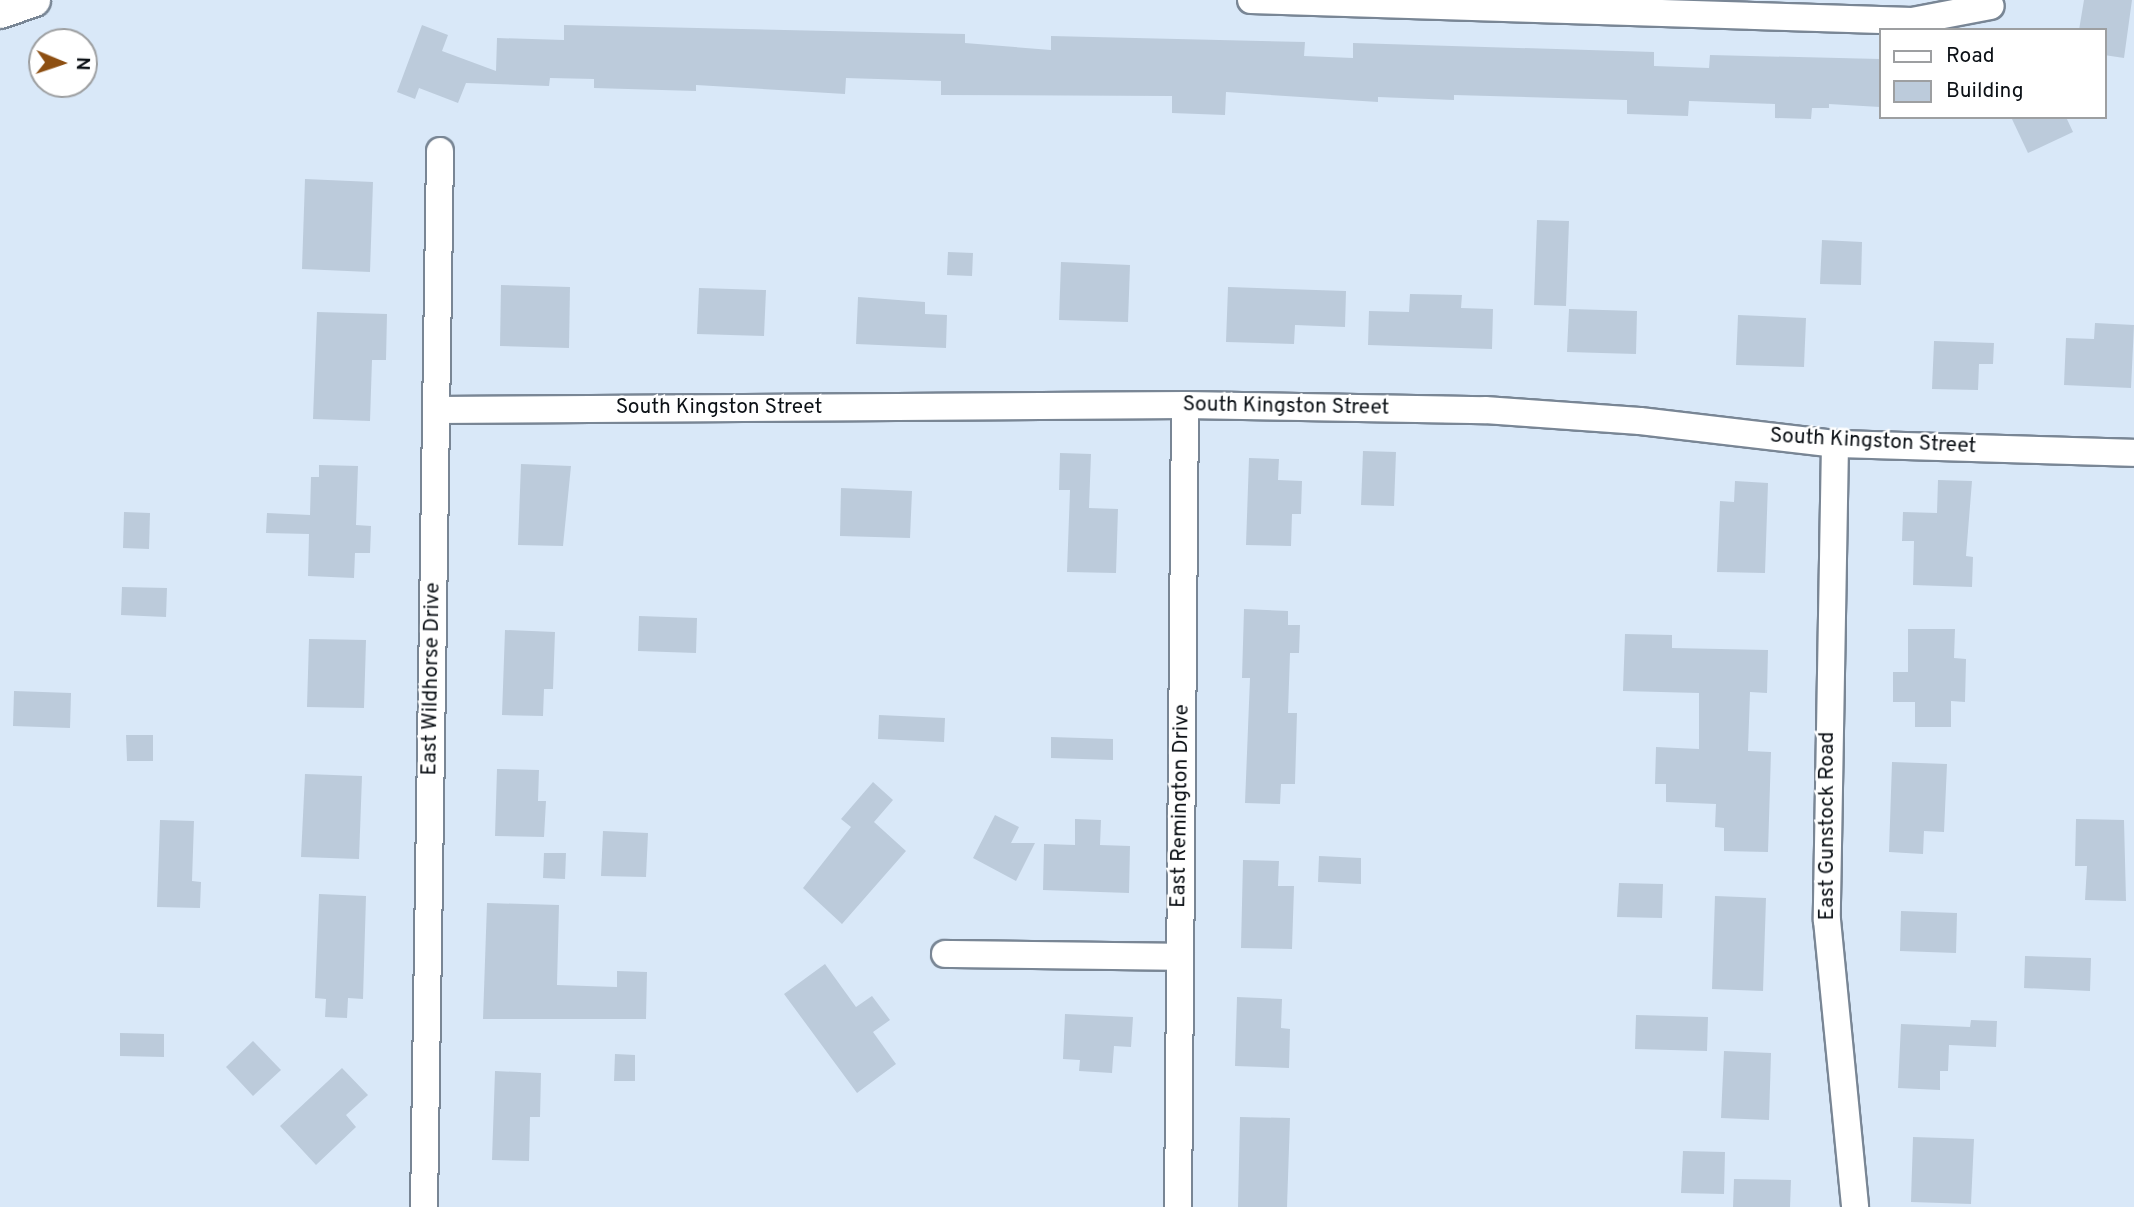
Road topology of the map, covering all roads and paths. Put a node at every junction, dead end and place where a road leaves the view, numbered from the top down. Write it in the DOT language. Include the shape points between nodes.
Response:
graph roads {
  1 [pos="34,0"];
  2 [pos="1251,0"];
  3 [pos="1992,6"];
  4 [pos="1805,8"];
  5 [pos="0,12"];
  6 [pos="440,152"];
  7 [pos="1185,405"];
  8 [pos="437,410"];
  9 [pos="1835,444"];
  10 [pos="2134,453"];
  11 [pos="945,954"];
  12 [pos="1180,957"];
  13 [pos="424,1207"];
  14 [pos="1178,1207"];
  15 [pos="1855,1207"];
  1 -- 5 [label="street"];
  2 -- 4 [label="street"];
  3 -- 4 [label="street" via="1912,20"];
  6 -- 8 [label="street, East Wildhorse Drive"];
  7 -- 8 [label="street, South Kingston Street"];
  7 -- 9 [label="street, South Kingston Street" via="1485,410 1640,421"];
  7 -- 12 [label="street, East Remington Drive"];
  8 -- 13 [label="street, East Wildhorse Drive"];
  9 -- 10 [label="street, South Kingston Street"];
  9 -- 15 [label="street, East Gunstock Road" via="1827,919"];
  11 -- 12 [label="street"];
  12 -- 14 [label="street, East Remington Drive"];
}
